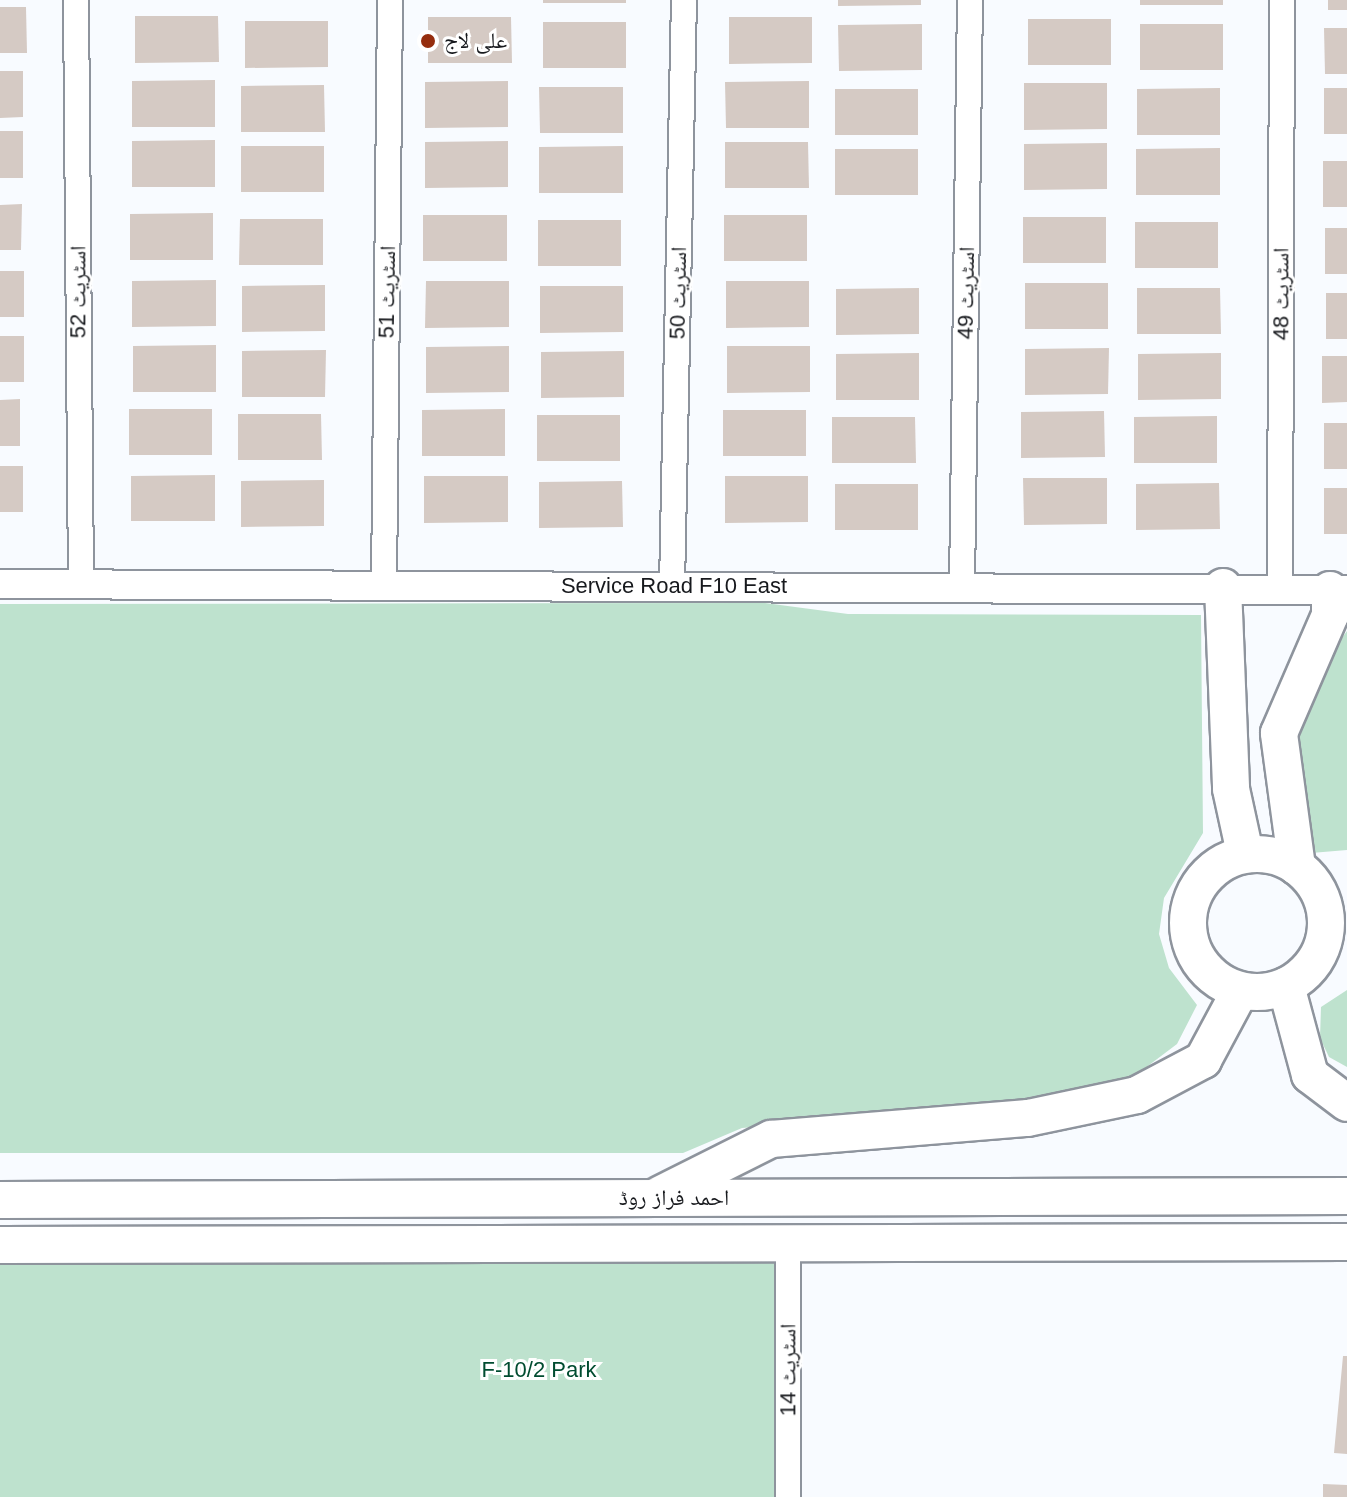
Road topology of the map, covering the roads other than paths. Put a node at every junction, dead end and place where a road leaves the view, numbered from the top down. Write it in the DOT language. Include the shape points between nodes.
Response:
graph roads {
  1 [pos="76,0"];
  2 [pos="390,0"];
  3 [pos="684,0"];
  4 [pos="970,0"];
  5 [pos="1282,0"];
  6 [pos="0,584"];
  7 [pos="81,584"];
  8 [pos="384,585"];
  9 [pos="672,586"];
  10 [pos="962,586"];
  11 [pos="1223,587"];
  12 [pos="1280,588"];
  13 [pos="1338,590"];
  14 [pos="1245,853"];
  15 [pos="1304,872"];
  16 [pos="1347,884"];
  17 [pos="1331,958"];
  18 [pos="1286,986"];
  19 [pos="1240,991"];
  20 [pos="1347,1103"];
  21 [pos="1347,1196"];
  22 [pos="653,1198"];
  23 [pos="1217,1198"];
  24 [pos="0,1200"];
  25 [pos="788,1242"];
  26 [pos="1219,1242"];
  27 [pos="1347,1242"];
  28 [pos="0,1245"];
  29 [pos="788,1497"];
  1 -- 7 [label="street, اسٹریٹ 52"];
  2 -- 8 [label="street, اسٹریٹ 51"];
  3 -- 9 [label="street, اسٹریٹ 50"];
  4 -- 10 [label="street, اسٹریٹ 49"];
  5 -- 12 [label="street, اسٹریٹ 48"];
  6 -- 7 [label="street, Service Road F10 East"];
  7 -- 8 [label="street, Service Road F10 East"];
  8 -- 9 [label="street, Service Road F10 East"];
  9 -- 10 [label="street, Service Road F10 East"];
  10 -- 11 [label="street, Service Road F10 East"];
  11 -- 12 [label="street, Service Road F10 East"];
  11 -- 14 [label="main road" via="1231,789"];
  12 -- 13 [label="street, Service Road F10 East"];
  13 -- 15 [label="main road" via="1279,733"];
  14 -- 15 [label="main road" via="1282,856"];
  14 -- 19 [label="main road" via="1212,869 1191,900 1187,936 1203,969"];
  15 -- 16 [label="main road"];
  15 -- 17 [label="main road" via="1327,910 1324,947"];
  17 -- 18 [label="main road"];
  18 -- 19 [label="main road" via="1270,993"];
  18 -- 20 [label="main road" via="1310,1075"];
  19 -- 22 [label="main road" via="1203,1060 1137,1095 1028,1118 771,1139"];
  21 -- 23 [label="main road, احمد فراز روڈ"];
  22 -- 23 [label="main road, احمد فراز روڈ"];
  22 -- 24 [label="main road, احمد فراز روڈ"];
  23 -- 26 [label="main road" via="1237,1219"];
  25 -- 26 [label="main road, احمد فراز روڈ"];
  25 -- 28 [label="main road, احمد فراز روڈ"];
  25 -- 29 [label="street, اسٹریٹ 14"];
  26 -- 27 [label="main road, احمد فراز روڈ"];
}
